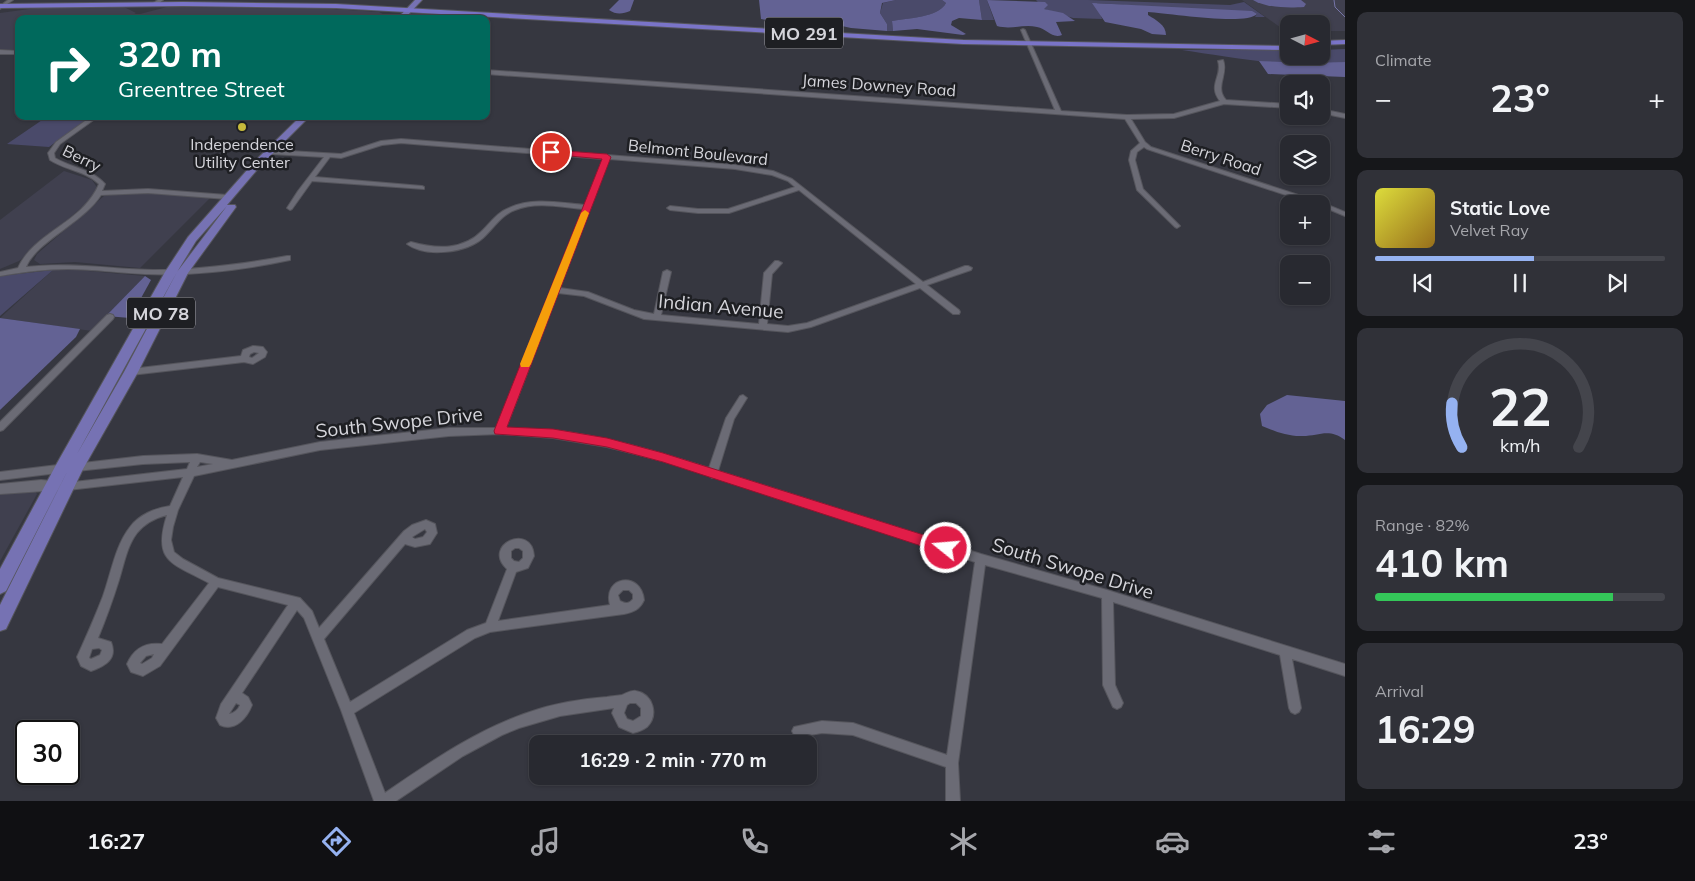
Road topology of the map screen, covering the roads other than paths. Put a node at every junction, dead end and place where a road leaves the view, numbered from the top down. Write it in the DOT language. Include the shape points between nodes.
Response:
graph roads {
  1 [pos="31,0"];
  2 [pos="181,0"];
  3 [pos="67,1"];
  4 [pos="159,1"];
  5 [pos="428,1"];
  6 [pos="134,4"];
  7 [pos="3,5"];
  8 [pos="414,6"];
  9 [pos="385,9"];
  10 [pos="144,10"];
  11 [pos="442,10"];
  12 [pos="397,15"];
  13 [pos="404,15"];
  14 [pos="421,15"];
  15 [pos="1023,30"];
  16 [pos="1029,43"];
  17 [pos="1004,44"];
  18 [pos="1345,44"];
  19 [pos="1049,45"];
  20 [pos="1330,45"];
  21 [pos="1280,46"];
  22 [pos="1280,46"];
  23 [pos="0,52"];
  24 [pos="15,53"];
  25 [pos="1034,54"];
  26 [pos="1221,61"];
  27 [pos="490,72"];
  28 [pos="1224,102"];
  29 [pos="1280,105"];
  30 [pos="1059,112"];
  31 [pos="1330,112"];
  32 [pos="1345,116"];
  33 [pos="1126,117"];
  34 [pos="90,120"];
  35 [pos="302,120"];
  36 [pos="1143,144"];
  37 [pos="271,152"];
  38 [pos="328,156"];
  39 [pos="607,157"];
  40 [pos="310,179"];
  41 [pos="422,188"];
  42 [pos="800,188"];
  43 [pos="101,193"];
  44 [pos="1293,195"];
  45 [pos="226,197"];
  46 [pos="587,207"];
  47 [pos="290,208"];
  48 [pos="670,208"];
  49 [pos="1330,208"];
  50 [pos="1345,214"];
  51 [pos="1177,226"];
  52 [pos="411,244"];
  53 [pos="288,258"];
  54 [pos="778,262"];
  55 [pos="968,268"];
  56 [pos="21,270"];
  57 [pos="177,272"];
  58 [pos="667,272"];
  59 [pos="0,274"];
  60 [pos="922,284"];
  61 [pos="555,290"];
  62 [pos="956,312"];
  63 [pos="110,317"];
  64 [pos="657,317"];
  65 [pos="763,327"];
  66 [pos="244,359"];
  67 [pos="131,372"];
  68 [pos="743,398"];
  69 [pos="0,428"];
  70 [pos="500,431"];
  71 [pos="196,458"];
  72 [pos="232,463"];
  73 [pos="69,468"];
  74 [pos="189,473"];
  75 [pos="712,474"];
  76 [pos="0,476"];
  77 [pos="60,485"];
  78 [pos="0,489"];
  79 [pos="173,510"];
  80 [pos="404,538"];
  81 [pos="981,559"];
  82 [pos="513,566"];
  83 [pos="216,582"];
  84 [pos="0,586"];
  85 [pos="1107,596"];
  86 [pos="296,602"];
  87 [pos="624,609"];
  88 [pos="0,623"];
  89 [pos="490,627"];
  90 [pos="318,637"];
  91 [pos="89,644"];
  92 [pos="165,650"];
  93 [pos="1285,652"];
  94 [pos="1345,670"];
  95 [pos="234,695"];
  96 [pos="623,701"];
  97 [pos="1117,703"];
  98 [pos="1295,708"];
  99 [pos="347,710"];
  100 [pos="798,731"];
  101 [pos="952,763"];
  102 [pos="381,801"];
  103 [pos="385,801"];
  104 [pos="953,801"];
  1 -- 3 [label="highway"];
  2 -- 4 [label="highway, MO 291"];
  2 -- 8 [label="highway, MO 291"];
  3 -- 4 [label="highway, MO 291"];
  3 -- 7 [label="highway, MO 291"];
  4 -- 6 [label="highway, MO 291"];
  4 -- 9 [label="highway, MO 291"];
  5 -- 8 [label="main road"];
  5 -- 11 [label="highway"];
  6 -- 7 [label="highway, MO 291"];
  6 -- 10 [label="highway"];
  8 -- 9 [label="highway, MO 291"];
  8 -- 11 [label="highway, MO 291"];
  8 -- 13 [label="main road"];
  9 -- 12 [label="highway"];
  11 -- 14 [label="highway"];
  11 -- 16 [label="highway, MO 291"];
  11 -- 17 [label="highway, MO 291"];
  15 -- 16 [label="street"];
  16 -- 17 [label="highway, MO 291"];
  16 -- 19 [label="highway, MO 291"];
  16 -- 21 [label="highway, MO 291"];
  16 -- 25 [label="street"];
  17 -- 25 [label="highway"];
  18 -- 20 [label="highway"];
  19 -- 22 [label="highway, MO 291"];
  19 -- 25 [label="highway" via="1039,48"];
  23 -- 24 [label="street"];
  25 -- 30 [label="street"];
  26 -- 28 [label="street" via="1223,67 1218,93"];
  27 -- 30 [label="street, James Downey Road"];
  28 -- 29 [label="street"];
  28 -- 33 [label="street, James Downey Road" via="1174,116"];
  30 -- 33 [label="street, James Downey Road"];
  31 -- 32 [label="street"];
  33 -- 36 [label="street"];
  34 -- 43 [label="street, Berry" via="58,143 51,153 58,164 97,178 102,184"];
  35 -- 37 [label="main road, MO 78"];
  36 -- 44 [label="street, Berry Road"];
  36 -- 51 [label="street" via="1134,151 1132,160 1140,190"];
  37 -- 38 [label="street, Belmont Boulevard"];
  37 -- 45 [label="main road, MO 78"];
  37 -- 57 [label="main road, MO 78" via="266,163"];
  38 -- 39 [label="street, Belmont Boulevard" via="341,156 381,143 401,141"];
  38 -- 40 [label="street"];
  39 -- 42 [label="street, Belmont Boulevard" via="757,170 780,175"];
  39 -- 46 [label="street"];
  40 -- 41 [label="street"];
  40 -- 47 [label="street"];
  42 -- 48 [label="street" via="730,211"];
  42 -- 60 [label="street, Belmont Boulevard"];
  43 -- 45 [label="street" via="140,190"];
  43 -- 56 [label="street, Berry" via="32,254"];
  45 -- 57 [label="main road, MO 78" via="192,239"];
  46 -- 52 [label="street" via="521,206 504,212 479,238 465,244 434,250"];
  46 -- 61 [label="street"];
  49 -- 50 [label="street, Berry Road"];
  53 -- 57 [label="street"];
  54 -- 65 [label="street" via="768,273"];
  55 -- 60 [label="street, Indian Avenue"];
  56 -- 57 [label="street" via="76,267"];
  56 -- 59 [label="street"];
  57 -- 67 [label="main road, MO 78"];
  57 -- 73 [label="main road, MO 78"];
  58 -- 64 [label="street"];
  60 -- 62 [label="street, Belmont Boulevard"];
  60 -- 65 [label="street, Indian Avenue" via="808,325 788,329"];
  61 -- 64 [label="street, Indian Avenue" via="585,294 630,312"];
  61 -- 70 [label="street"];
  63 -- 69 [label="street"];
  64 -- 65 [label="street, Indian Avenue"];
  66 -- 67 [label="street"];
  67 -- 73 [label="main road, MO 78"];
  68 -- 75 [label="street" via="730,418"];
  70 -- 72 [label="street, South Swope Drive" via="449,432 320,446"];
  70 -- 75 [label="street, South Swope Drive" via="607,442"];
  71 -- 72 [label="street, South Swope Drive"];
  71 -- 73 [label="street, South Swope Drive"];
  71 -- 74 [label="street"];
  72 -- 74 [label="street, South Swope Drive"];
  73 -- 76 [label="street"];
  73 -- 77 [label="main road, MO 78"];
  74 -- 77 [label="street, South Swope Drive"];
  74 -- 79 [label="street"];
  75 -- 81 [label="street, South Swope Drive"];
  77 -- 78 [label="street"];
  77 -- 84 [label="main road, MO 78"];
  77 -- 88 [label="main road, MO 78"];
  79 -- 83 [label="street" via="166,540 169,554"];
  79 -- 91 [label="street" via="152,515 129,536 103,614"];
  80 -- 90 [label="street"];
  81 -- 85 [label="street, South Swope Drive"];
  81 -- 101 [label="street"];
  82 -- 89 [label="street"];
  83 -- 86 [label="street"];
  83 -- 92 [label="street"];
  85 -- 93 [label="street, South Swope Drive"];
  85 -- 97 [label="street" via="1108,685"];
  86 -- 90 [label="street" via="308,615"];
  86 -- 95 [label="street"];
  87 -- 89 [label="street"];
  89 -- 99 [label="street" via="471,634"];
  90 -- 99 [label="street"];
  93 -- 94 [label="street, South Swope Drive"];
  93 -- 98 [label="street"];
  96 -- 103 [label="street" via="567,708 498,732 459,752"];
  99 -- 102 [label="street"];
  100 -- 101 [label="street" via="822,727 853,729"];
  101 -- 104 [label="street"];
}
